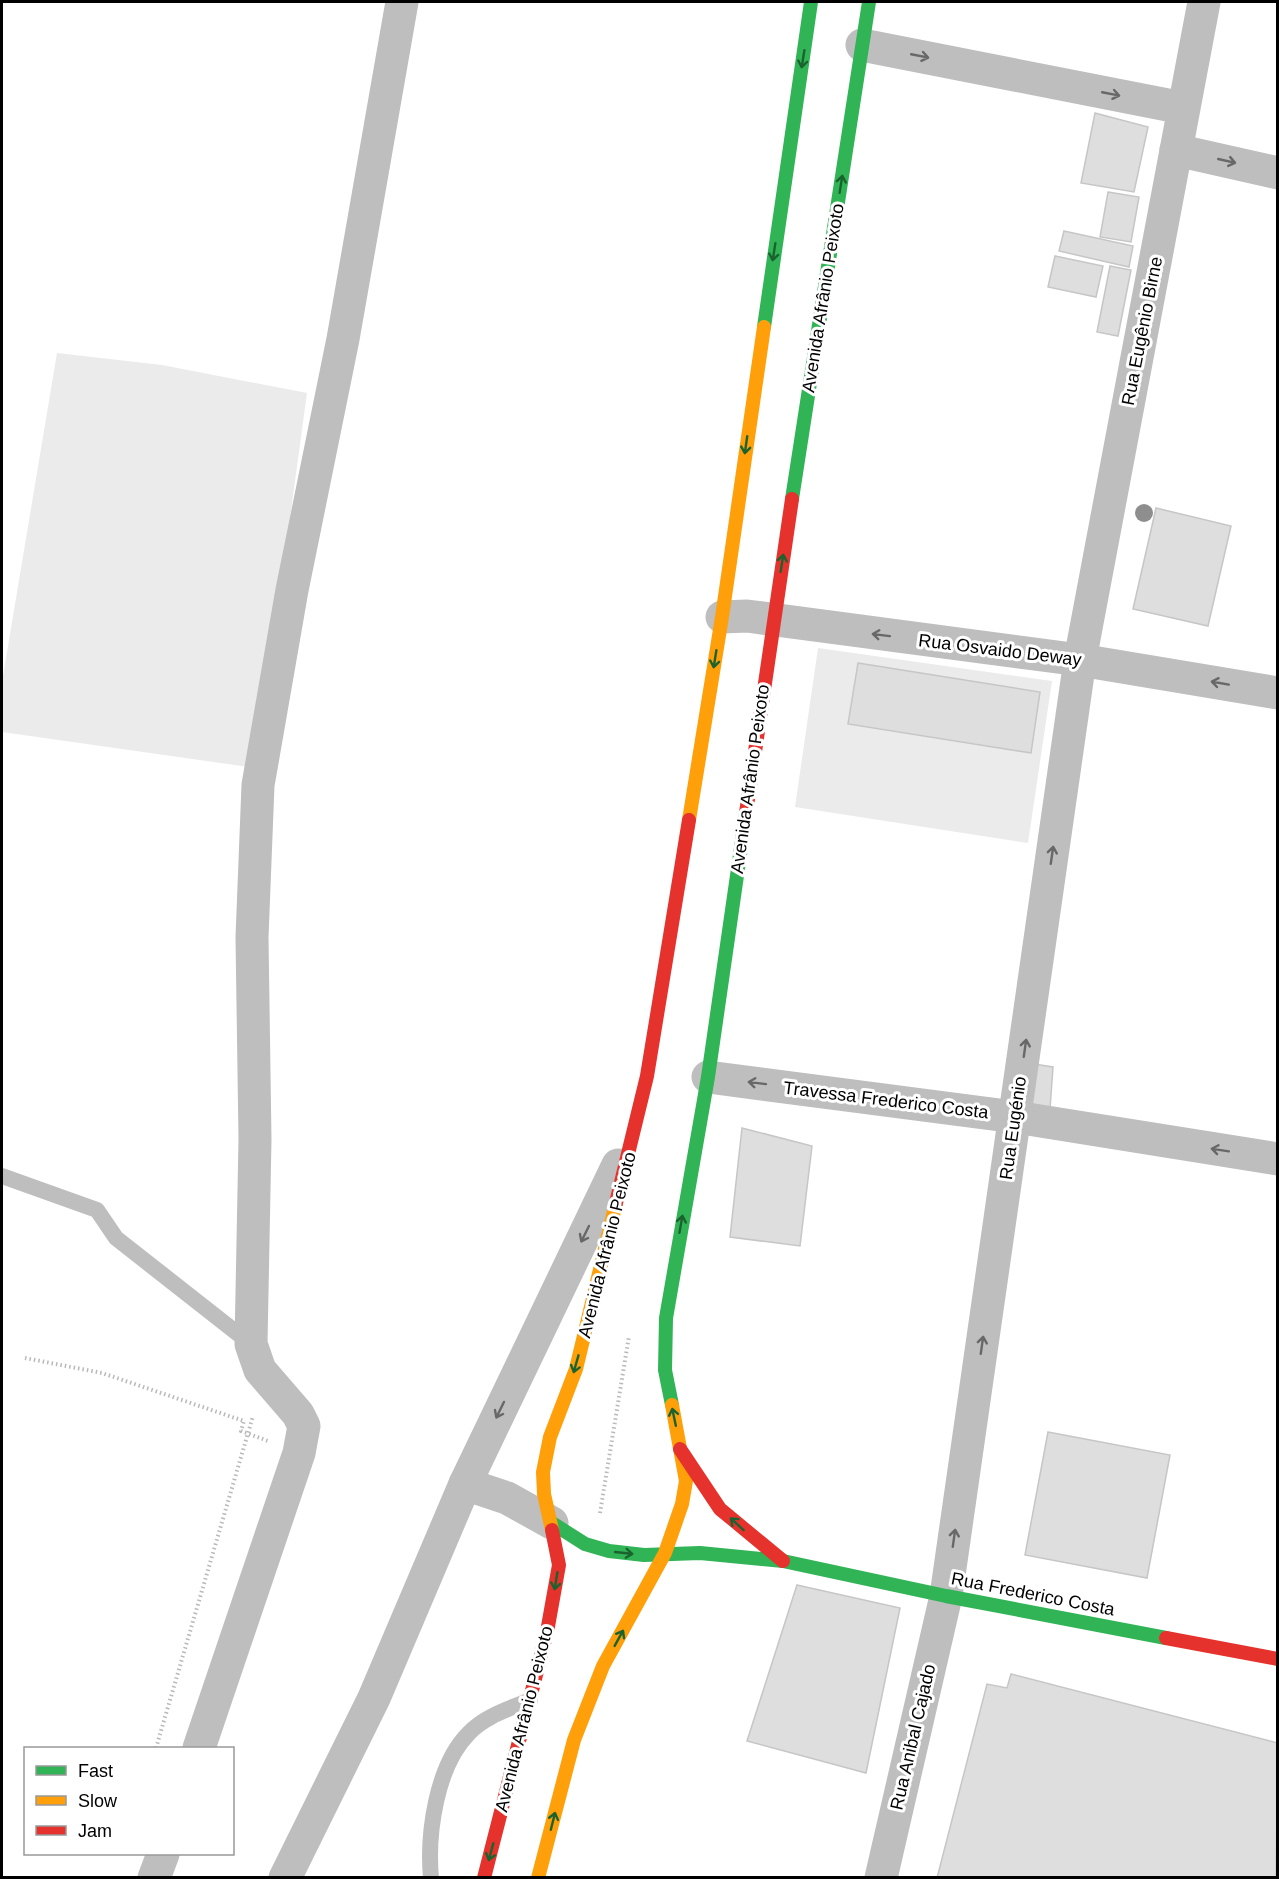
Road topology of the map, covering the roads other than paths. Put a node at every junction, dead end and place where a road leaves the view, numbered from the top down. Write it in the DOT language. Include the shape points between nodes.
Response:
graph roads {
  1 [pos="402,2"];
  2 [pos="812,2"];
  3 [pos="869,2"];
  4 [pos="1204,2"];
  5 [pos="862,45"];
  6 [pos="1183,108"];
  7 [pos="1176,150"];
  8 [pos="1278,173"];
  9 [pos="722,618"];
  10 [pos="773,621"];
  11 [pos="1080,660"];
  12 [pos="1278,693"];
  13 [pos="708,1077"];
  14 [pos="1015,1117"];
  15 [pos="637,1125"];
  16 [pos="1278,1159"];
  17 [pos="2,1176"];
  18 [pos="251,1344"];
  19 [pos="680,1449"];
  20 [pos="465,1484"];
  21 [pos="552,1523"];
  22 [pos="665,1553"];
  23 [pos="783,1561"];
  24 [pos="946,1596"];
  25 [pos="1278,1659"];
  26 [pos="530,1700"];
  27 [pos="200,1747"];
  28 [pos="163,1855"];
  29 [pos="154,1878"];
  30 [pos="285,1878"];
  31 [pos="431,1878"];
  32 [pos="484,1878"];
  33 [pos="538,1878"];
  34 [pos="881,1878"];
  1 -- 18 [label="street" via="343,339 292,590 258,784 252,937 255,1139"];
  2 -- 9 [label="main road, Avenida Afrânio Peixoto, one-way"];
  3 -- 5 [label="main road, Avenida Afrânio Peixoto"];
  4 -- 6 [label="street, Rua Eugênio Birne"];
  5 -- 6 [label="street, one-way"];
  10 -- 5 [label="main road, Avenida Afrânio Peixoto, one-way"];
  6 -- 7 [label="street, Rua Eugênio Birne"];
  7 -- 8 [label="street, one-way"];
  7 -- 11 [label="street, Rua Eugênio Birne"];
  9 -- 10 [label="street, Rua Osvaido Deway" via="747,616"];
  9 -- 15 [label="main road, Avenida Afrânio Peixoto, one-way"];
  11 -- 10 [label="street, Rua Osvaido Deway, one-way"];
  10 -- 13 [label="main road, Avenida Afrânio Peixoto"];
  12 -- 11 [label="street, Rua Osvaido Deway, one-way"];
  14 -- 11 [label="street, Rua Eugénio, one-way"];
  14 -- 13 [label="street, Travessa Frederico Costa, one-way"];
  19 -- 13 [label="main road, Avenida Afrânio Peixoto, one-way" via="665,1370 666,1318"];
  16 -- 14 [label="street, Travessa Frederico Costa, one-way"];
  24 -- 14 [label="street, Rua Eugénio, one-way"];
  15 -- 20 [label="street, one-way"];
  15 -- 21 [label="main road, Avenida Afrânio Peixoto, one-way" via="576,1369 545,1460 544,1494"];
  17 -- 18 [label="lane" via="97,1210 116,1238"];
  18 -- 27 [label="street" via="263,1374 304,1426 299,1453"];
  19 -- 22 [label="main road, Avenida Afrânio Peixoto" via="686,1481"];
  23 -- 19 [label="main road, Rua Frederico Costa, one-way" via="720,1509"];
  20 -- 21 [label="street" via="507,1498"];
  20 -- 30 [label="street" via="374,1698"];
  21 -- 22 [label="main road, one-way" via="594,1548"];
  21 -- 26 [label="main road, Avenida Afrânio Peixoto, one-way" via="558,1565"];
  22 -- 23 [label="main road, Rua Frederico Costa"];
  33 -- 22 [label="main road, Avenida Afrânio Peixoto, one-way" via="574,1740 603,1666"];
  23 -- 24 [label="main road, Rua Frederico Costa"];
  24 -- 25 [label="main road, Rua Frederico Costa"];
  24 -- 34 [label="street, Rua Anibal Cajado"];
  26 -- 31 [label="lane" via="487,1718 453,1753 433,1817 428,1849"];
  26 -- 32 [label="main road, Avenida Afrânio Peixoto, one-way"];
  28 -- 29 [label="street"];
}
